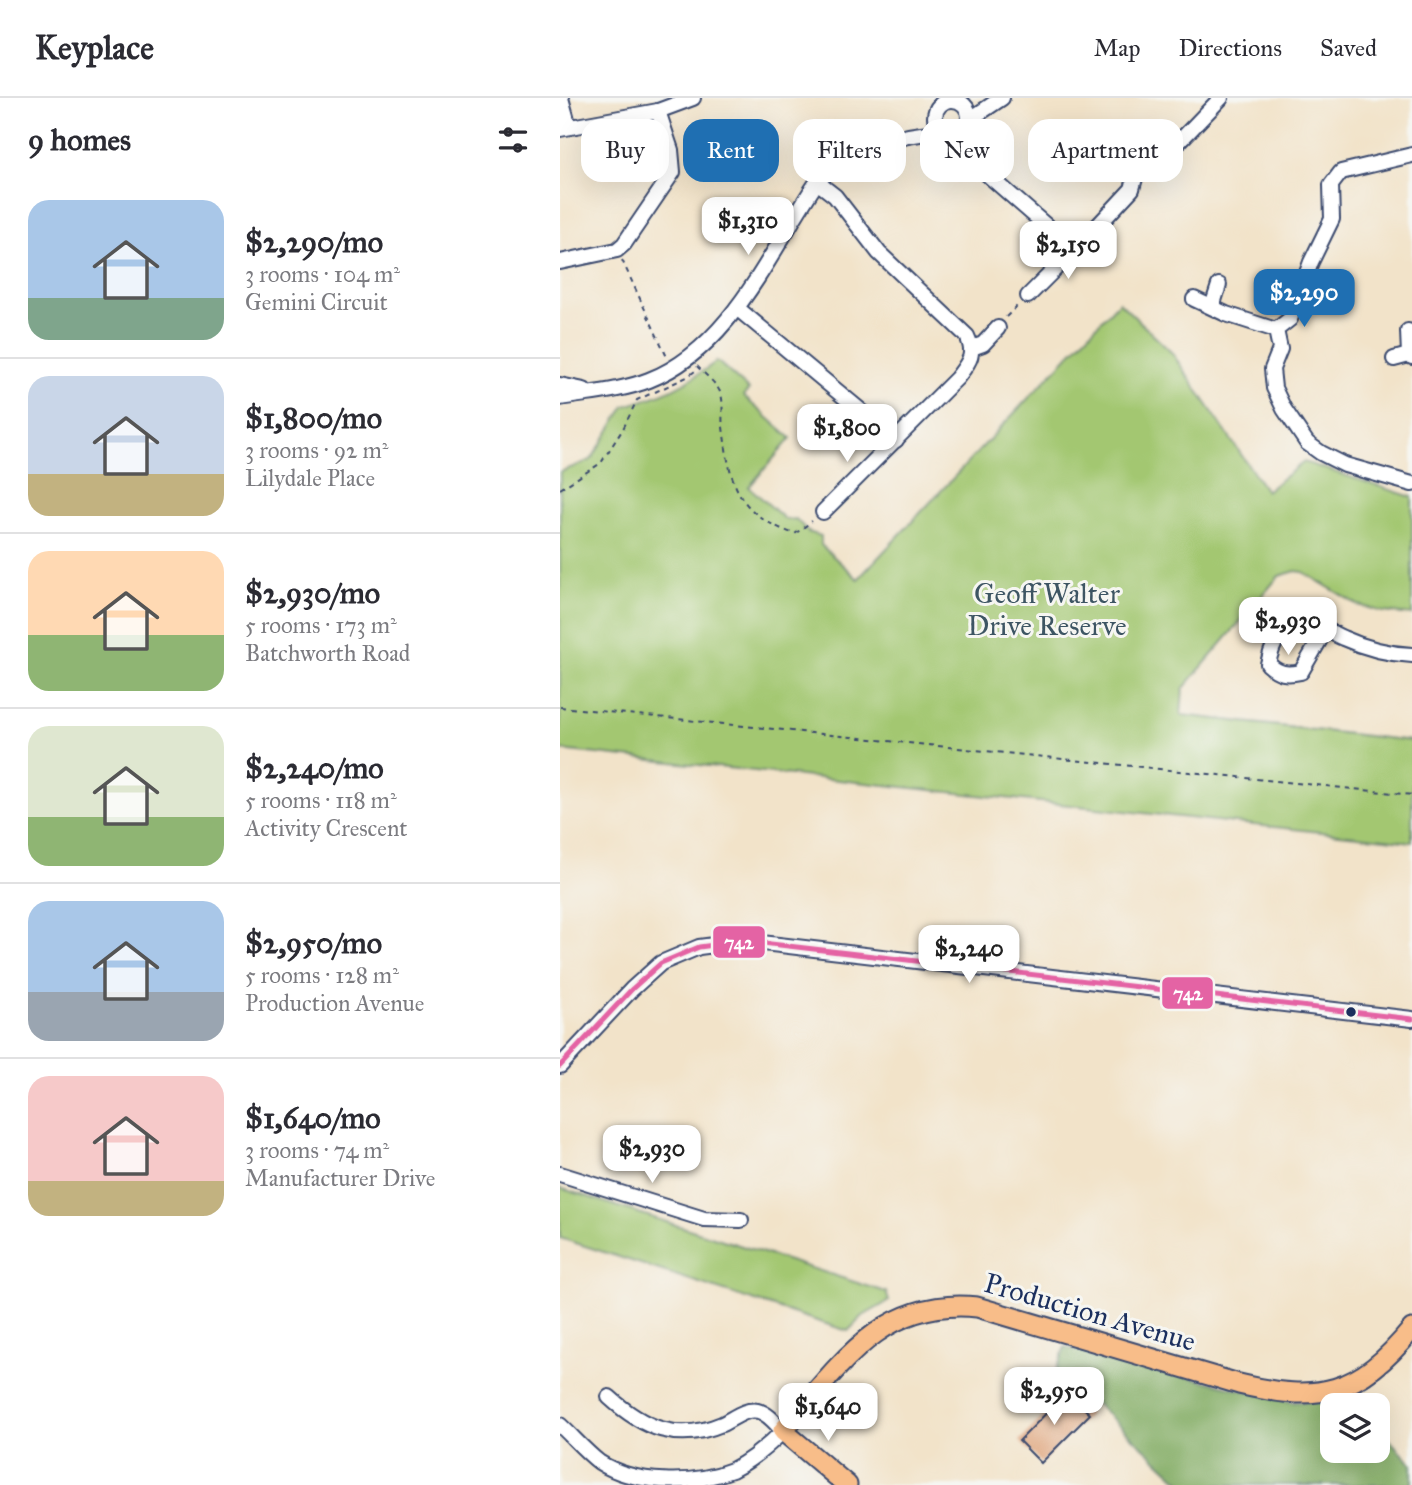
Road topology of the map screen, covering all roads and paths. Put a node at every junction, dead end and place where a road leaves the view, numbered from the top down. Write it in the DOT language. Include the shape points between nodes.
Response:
graph roads {
  1 [pos="561,98"];
  2 [pos="694,98"];
  3 [pos="1221,98"];
  4 [pos="998,100"];
  5 [pos="946,103"];
  6 [pos="658,111"];
  7 [pos="939,119"];
  8 [pos="963,119"];
  9 [pos="972,119"];
  10 [pos="564,128"];
  11 [pos="906,134"];
  12 [pos="1412,155"];
  13 [pos="817,182"];
  14 [pos="996,182"];
  15 [pos="1069,241"];
  16 [pos="617,250"];
  17 [pos="560,262"];
  18 [pos="1220,285"];
  19 [pos="1028,296"];
  20 [pos="1194,299"];
  21 [pos="1212,307"];
  22 [pos="737,308"];
  23 [pos="998,328"];
  24 [pos="1276,330"];
  25 [pos="1408,331"];
  26 [pos="972,348"];
  27 [pos="1410,356"];
  28 [pos="1394,359"];
  29 [pos="694,363"];
  30 [pos="673,369"];
  31 [pos="560,385"];
  32 [pos="589,392"];
  33 [pos="560,398"];
  34 [pos="896,440"];
  35 [pos="1412,484"];
  36 [pos="560,489"];
  37 [pos="823,512"];
  38 [pos="1326,629"];
  39 [pos="1412,656"];
  40 [pos="560,706"];
  41 [pos="1412,794"];
  42 [pos="1412,1019"];
  43 [pos="560,1066"];
  44 [pos="560,1174"];
  45 [pos="741,1220"];
  46 [pos="1412,1329"];
  47 [pos="609,1397"];
  48 [pos="560,1425"];
  49 [pos="783,1431"];
  50 [pos="847,1485"];
  1 -- 10 [label="street"];
  2 -- 6 [label="street"];
  3 -- 15 [label="street" via="1173,148 1158,153 1137,171 1132,189 1092,232"];
  4 -- 5 [label="street"];
  4 -- 9 [label="street"];
  5 -- 7 [label="street"];
  5 -- 8 [label="street" via="968,109"];
  5 -- 11 [label="street"];
  6 -- 10 [label="street"];
  6 -- 16 [label="street" via="673,172"];
  12 -- 24 [label="street" via="1341,172 1331,185 1332,219 1290,319"];
  13 -- 22 [label="street"];
  13 -- 26 [label="street" via="835,196 879,253 967,337"];
  14 -- 15 [label="street"];
  15 -- 19 [label="street" via="1062,262"];
  16 -- 17 [label="street"];
  16 -- 30 [label="path"];
  18 -- 21 [label="street"];
  19 -- 23 [label="path"];
  20 -- 21 [label="street"];
  21 -- 24 [label="street"];
  22 -- 29 [label="street"];
  22 -- 34 [label="street"];
  23 -- 26 [label="street" via="983,344"];
  24 -- 35 [label="street" via="1280,349 1272,369 1274,388 1307,443 1345,465"];
  25 -- 27 [label="street"];
  26 -- 34 [label="street" via="969,362 957,378"];
  27 -- 28 [label="street"];
  29 -- 30 [label="street"];
  29 -- 36 [label="path" via="672,385 637,400 601,463"];
  29 -- 37 [label="path" via="721,392 730,472 740,498 757,515 795,534"];
  30 -- 32 [label="street" via="620,389"];
  31 -- 32 [label="street"];
  32 -- 33 [label="street"];
  34 -- 37 [label="street"];
  38 -- 39 [label="street" via="1392,654"];
  40 -- 41 [label="path"];
  42 -- 43 [label="street" via="745,942 699,947 662,962"];
  44 -- 45 [label="street" via="704,1219"];
  46 -- 49 [label="main road, Production Avenue" via="1360,1378 1302,1395 1239,1384 977,1307 930,1307 877,1331"];
  47 -- 49 [label="street" via="638,1420 681,1434 751,1411 766,1415"];
  48 -- 49 [label="street, Production Avenue" via="600,1463 632,1478 663,1484 700,1481 731,1471 765,1450"];
  49 -- 50 [label="main road"];
}
